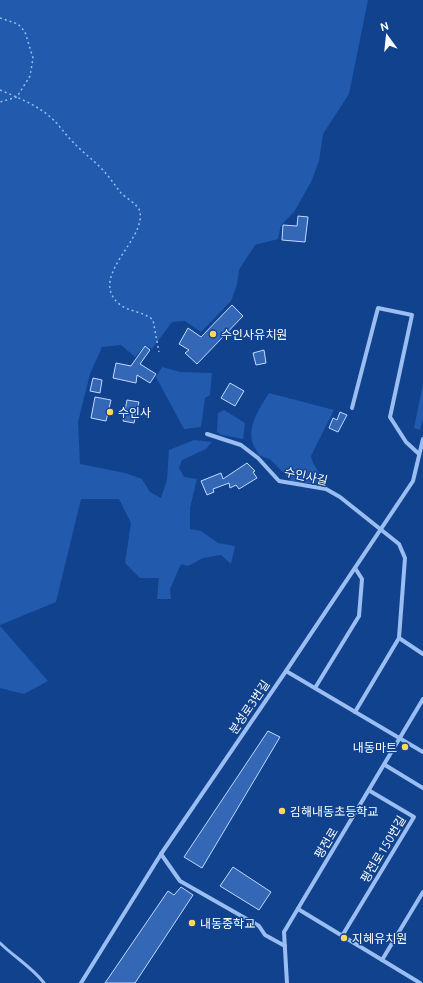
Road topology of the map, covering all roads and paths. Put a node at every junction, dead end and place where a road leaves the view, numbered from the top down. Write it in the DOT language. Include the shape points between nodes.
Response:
graph roads {
  1 [pos="0,18"];
  2 [pos="0,90"];
  3 [pos="17,97"];
  4 [pos="0,102"];
  5 [pos="159,352"];
  6 [pos="352,408"];
  7 [pos="207,434"];
  8 [pos="423,439"];
  9 [pos="419,454"];
  10 [pos="380,529"];
  11 [pos="355,568"];
  12 [pos="399,638"];
  13 [pos="423,654"];
  14 [pos="286,671"];
  15 [pos="315,688"];
  16 [pos="423,699"];
  17 [pos="355,712"];
  18 [pos="399,738"];
  19 [pos="423,752"];
  20 [pos="385,765"];
  21 [pos="423,788"];
  22 [pos="370,791"];
  23 [pos="160,854"];
  24 [pos="423,892"];
  25 [pos="298,909"];
  26 [pos="342,936"];
  27 [pos="0,943"];
  28 [pos="285,946"];
  29 [pos="382,960"];
  30 [pos="44,983"];
  31 [pos="81,983"];
  32 [pos="286,983"];
  33 [pos="420,983"];
  1 -- 3 [label="path" via="18,24 25,32 33,58 30,76"];
  2 -- 3 [label="path"];
  3 -- 4 [label="path"];
  3 -- 5 [label="path" via="42,110 56,121 72,141 139,209 141,214 134,236 113,269 111,288 113,297 119,304 153,320"];
  6 -- 9 [label="street" via="378,308 412,315 390,417 406,442"];
  7 -- 10 [label="street, 수인사길" via="241,445 258,458 279,482 326,489"];
  8 -- 9 [label="street, 분성로3번길"];
  9 -- 10 [label="street, 분성로3번길" via="413,481"];
  10 -- 11 [label="street, 분성로3번길"];
  10 -- 12 [label="street, 수인사길" via="399,544 405,558"];
  11 -- 14 [label="street, 분성로3번길"];
  11 -- 15 [label="street" via="362,579 359,616"];
  12 -- 13 [label="street"];
  12 -- 17 [label="street"];
  14 -- 15 [label="street"];
  14 -- 23 [label="street, 분성로3번길"];
  15 -- 17 [label="street"];
  16 -- 18 [label="street, 평전로"];
  17 -- 18 [label="street"];
  18 -- 19 [label="street"];
  18 -- 20 [label="street, 평전로"];
  20 -- 21 [label="street"];
  20 -- 22 [label="street, 평전로"];
  22 -- 25 [label="street, 평전로"];
  22 -- 26 [label="street, 평전로150번길" via="414,817"];
  23 -- 28 [label="street" via="180,881 259,926 265,935"];
  23 -- 31 [label="street, 분성로3번길"];
  24 -- 29 [label="street"];
  25 -- 26 [label="street"];
  25 -- 28 [label="street, 평전로" via="284,932"];
  26 -- 29 [label="street"];
  27 -- 30 [label="lane" via="29,966"];
  28 -- 32 [label="street, 평전로"];
  29 -- 33 [label="street"];
}
